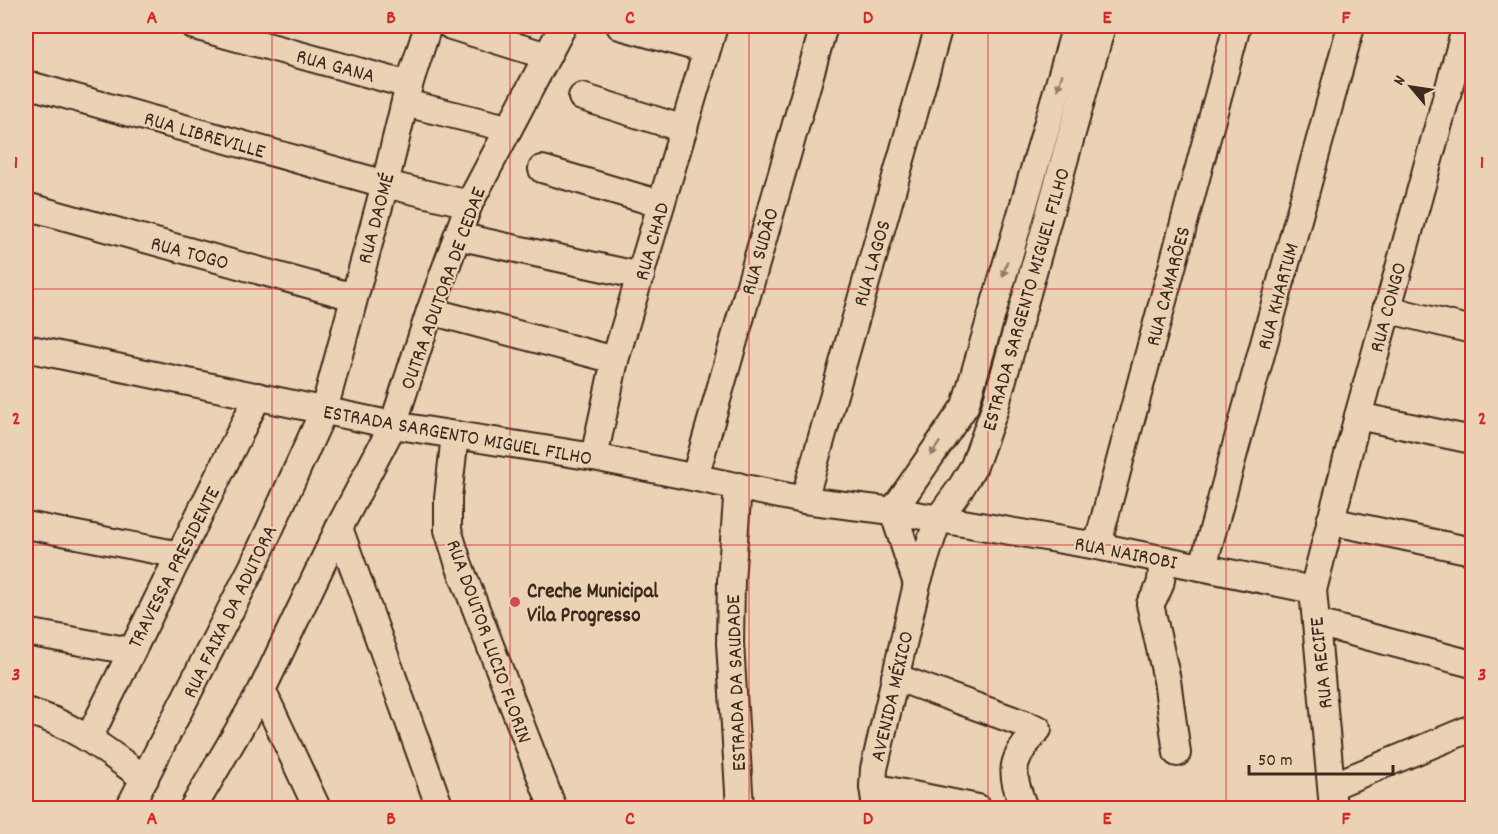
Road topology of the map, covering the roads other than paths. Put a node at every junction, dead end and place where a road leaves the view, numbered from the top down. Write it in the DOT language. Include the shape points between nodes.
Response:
graph roads {
  1 [pos="194,26"];
  2 [pos="428,26"];
  3 [pos="452,26"];
  4 [pos="562,26"];
  5 [pos="620,26"];
  6 [pos="714,26"];
  7 [pos="824,26"];
  8 [pos="939,26"];
  9 [pos="1076,26"];
  10 [pos="1102,26"];
  11 [pos="1237,26"];
  12 [pos="1351,26"];
  13 [pos="1462,26"];
  14 [pos="706,50"];
  15 [pos="547,57"];
  16 [pos="26,84"];
  17 [pos="407,94"];
  18 [pos="582,97"];
  19 [pos="507,128"];
  20 [pos="684,129"];
  21 [pos="542,169"];
  22 [pos="385,184"];
  23 [pos="469,204"];
  24 [pos="661,204"];
  25 [pos="26,206"];
  26 [pos="457,236"];
  27 [pos="641,276"];
  28 [pos="354,297"];
  29 [pos="1386,309"];
  30 [pos="430,311"];
  31 [pos="1473,330"];
  32 [pos="26,348"];
  33 [pos="615,360"];
  34 [pos="258,396"];
  35 [pos="324,410"];
  36 [pos="1358,416"];
  37 [pos="393,424"];
  38 [pos="455,435"];
  39 [pos="1473,440"];
  40 [pos="594,457"];
  41 [pos="695,477"];
  42 [pos="738,486"];
  43 [pos="804,500"];
  44 [pos="893,511"];
  45 [pos="938,519"];
  46 [pos="1330,521"];
  47 [pos="26,525"];
  48 [pos="339,528"];
  49 [pos="1096,546"];
  50 [pos="1473,551"];
  51 [pos="180,555"];
  52 [pos="1161,560"];
  53 [pos="1203,567"];
  54 [pos="917,584"];
  55 [pos="1313,590"];
  56 [pos="1317,623"];
  57 [pos="26,632"];
  58 [pos="131,651"];
  59 [pos="1473,664"];
  60 [pos="895,677"];
  61 [pos="262,690"];
  62 [pos="26,711"];
  63 [pos="1473,729"];
  64 [pos="89,738"];
  65 [pos="1177,753"];
  66 [pos="145,780"];
  67 [pos="1332,797"];
  68 [pos="875,798"];
  69 [pos="129,808"];
  70 [pos="193,808"];
  71 [pos="317,808"];
  72 [pos="440,808"];
  73 [pos="553,808"];
  74 [pos="740,808"];
  75 [pos="978,808"];
  76 [pos="1024,808"];
  1 -- 17 [label="street, RUA GANA"];
  2 -- 17 [label="street, RUA DAOMÉ"];
  3 -- 15 [label="street"];
  4 -- 15 [label="street, OUTRA ADUTORA DE CEDAE"];
  5 -- 14 [label="street"];
  6 -- 14 [label="street, RUA CHAD"];
  7 -- 41 [label="street, RUA SUDÃO"];
  8 -- 43 [label="street, RUA LAGOS"];
  9 -- 44 [label="street, ESTRADA SARGENTO MIGUEL FILHO, one-way" via="964,406"];
  10 -- 45 [label="street, ESTRADA SARGENTO MIGUEL FILHO" via="983,445 974,466"];
  11 -- 49 [label="street, RUA CAMARÕES"];
  12 -- 53 [label="street, RUA KHARTUM"];
  13 -- 29 [label="street, RUA CONGO"];
  14 -- 20 [label="street, RUA CHAD"];
  15 -- 19 [label="street, OUTRA ADUTORA DE CEDAE"];
  16 -- 22 [label="street, RUA LIBREVILLE"];
  17 -- 19 [label="street, RUA GANA"];
  17 -- 22 [label="street, RUA DAOMÉ"];
  18 -- 20 [label="street"];
  19 -- 23 [label="street, OUTRA ADUTORA DE CEDAE"];
  20 -- 24 [label="street, RUA CHAD"];
  21 -- 24 [label="street"];
  22 -- 23 [label="street, RUA LIBREVILLE"];
  22 -- 28 [label="street, RUA DAOMÉ"];
  23 -- 26 [label="street, OUTRA ADUTORA DE CEDAE"];
  24 -- 27 [label="street, RUA CHAD"];
  25 -- 28 [label="street, RUA TOGO"];
  26 -- 27 [label="street"];
  26 -- 30 [label="street, OUTRA ADUTORA DE CEDAE"];
  27 -- 33 [label="street, RUA CHAD"];
  28 -- 35 [label="street, RUA DAOMÉ"];
  29 -- 31 [label="street"];
  29 -- 36 [label="street, RUA CONGO"];
  30 -- 33 [label="street"];
  30 -- 37 [label="street, OUTRA ADUTORA DE CEDAE"];
  32 -- 34 [label="street, ESTRADA SARGENTO MIGUEL FILHO"];
  33 -- 40 [label="street, RUA CHAD"];
  34 -- 35 [label="street, ESTRADA SARGENTO MIGUEL FILHO"];
  34 -- 51 [label="street, TRAVESSA PRESIDENTE"];
  35 -- 37 [label="street, ESTRADA SARGENTO MIGUEL FILHO"];
  35 -- 66 [label="street, RUA FAIXA DA ADUTORA" via="253,566"];
  36 -- 39 [label="street"];
  36 -- 46 [label="street, RUA CONGO"];
  37 -- 38 [label="street, ESTRADA SARGENTO MIGUEL FILHO"];
  37 -- 48 [label="street"];
  38 -- 40 [label="street, ESTRADA SARGENTO MIGUEL FILHO"];
  38 -- 73 [label="street, RUA DOUTOR LUCIO FLORIN" via="448,530"];
  40 -- 41 [label="street, ESTRADA SARGENTO MIGUEL FILHO"];
  41 -- 42 [label="street, ESTRADA SARGENTO MIGUEL FILHO"];
  42 -- 43 [label="street, ESTRADA SARGENTO MIGUEL FILHO"];
  42 -- 74 [label="street, ESTRADA DA SAUDADE" via="729,643"];
  43 -- 44 [label="street, ESTRADA SARGENTO MIGUEL FILHO"];
  44 -- 45 [label="street, ESTRADA SARGENTO MIGUEL FILHO"];
  44 -- 54 [label="street"];
  45 -- 49 [label="street, RUA NAIROBI"];
  45 -- 54 [label="street, AVENIDA MÉXICO"];
  46 -- 50 [label="street"];
  46 -- 55 [label="street, RUA CONGO"];
  47 -- 51 [label="street"];
  48 -- 61 [label="street"];
  48 -- 72 [label="street"];
  49 -- 52 [label="street, RUA NAIROBI"];
  51 -- 58 [label="street, TRAVESSA PRESIDENTE"];
  52 -- 53 [label="street, RUA NAIROBI"];
  52 -- 65 [label="street" via="1160,589 1150,604 1167,680"];
  53 -- 55 [label="street, RUA NAIROBI"];
  54 -- 60 [label="street, AVENIDA MÉXICO"];
  55 -- 56 [label="street, RUA RECIFE"];
  56 -- 59 [label="street"];
  56 -- 67 [label="street, RUA RECIFE"];
  57 -- 58 [label="street"];
  58 -- 64 [label="street, TRAVESSA PRESIDENTE"];
  60 -- 68 [label="street, AVENIDA MÉXICO" via="874,769"];
  60 -- 76 [label="street" via="1038,729 1023,746 1013,767"];
  61 -- 70 [label="street"];
  61 -- 71 [label="street"];
  62 -- 64 [label="street" via="62,723"];
  63 -- 67 [label="street"];
  64 -- 66 [label="street"];
  66 -- 69 [label="street, RUA FAIXA DA ADUTORA"];
  68 -- 75 [label="street"];
}
